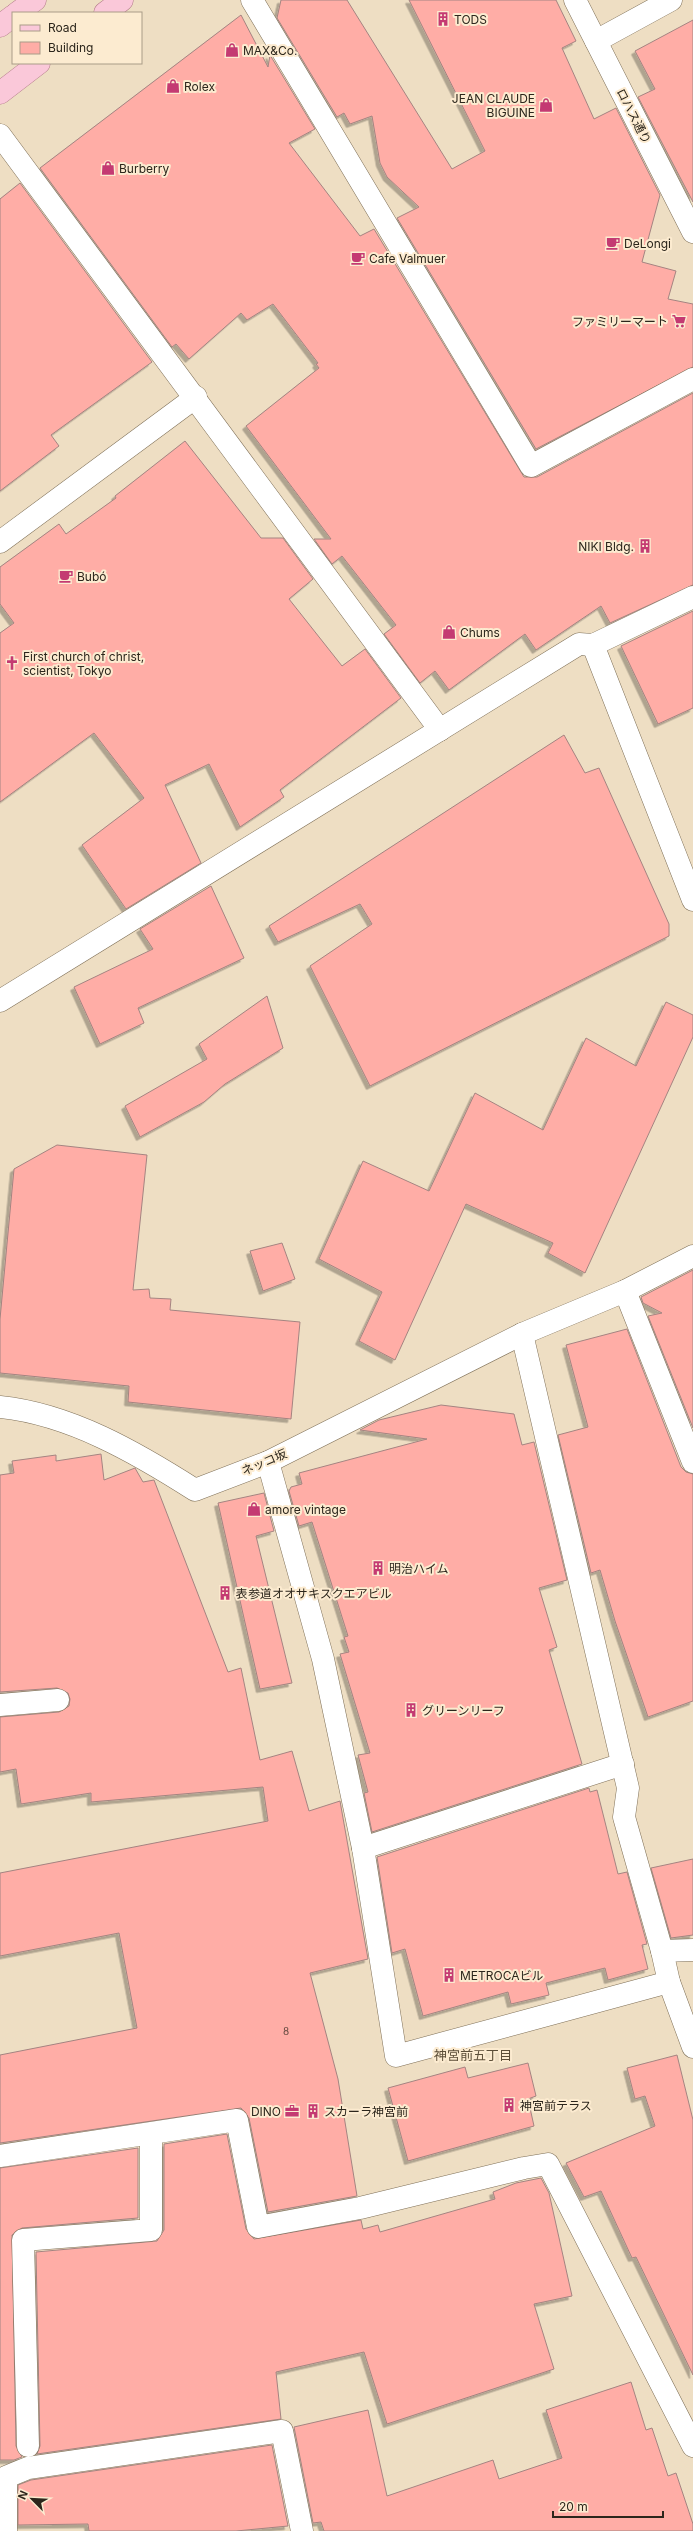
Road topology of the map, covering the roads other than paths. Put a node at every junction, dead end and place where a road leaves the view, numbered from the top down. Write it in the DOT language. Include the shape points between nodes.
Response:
graph roads {
  1 [pos="35,0"];
  2 [pos="122,0"];
  3 [pos="252,0"];
  4 [pos="575,0"];
  5 [pos="671,0"];
  6 [pos="18,12"];
  7 [pos="106,12"];
  8 [pos="12,17"];
  9 [pos="0,26"];
  10 [pos="596,41"];
  11 [pos="38,64"];
  12 [pos="0,93"];
  13 [pos="0,135"];
  14 [pos="693,232"];
  15 [pos="693,379"];
  16 [pos="196,397"];
  17 [pos="0,542"];
  18 [pos="693,597"];
  19 [pos="593,645"];
  20 [pos="440,730"];
  21 [pos="693,900"];
  22 [pos="0,1001"];
  23 [pos="693,1256"];
  24 [pos="625,1291"];
  25 [pos="522,1334"];
  26 [pos="0,1407"];
  27 [pos="268,1462"];
  28 [pos="693,1462"];
  29 [pos="58,1700"];
  30 [pos="0,1705"];
  31 [pos="623,1764"];
  32 [pos="363,1848"];
  33 [pos="693,1950"];
  34 [pos="662,1951"];
  35 [pos="669,1982"];
  36 [pos="693,2047"];
  37 [pos="151,2135"];
  38 [pos="0,2156"];
  39 [pos="28,2446"];
  40 [pos="693,2446"];
  41 [pos="6,2531"];
  42 [pos="302,2531"];
  1 -- 6 [label="main road"];
  2 -- 7 [label="main road"];
  3 -- 15 [label="street" via="531,466"];
  4 -- 10 [label="street, ロハス通り"];
  5 -- 10 [label="street"];
  8 -- 9 [label="main road"];
  10 -- 14 [label="street, ロハス通り"];
  11 -- 12 [label="main road"];
  13 -- 16 [label="street"];
  16 -- 17 [label="street"];
  16 -- 20 [label="street"];
  18 -- 19 [label="street"];
  19 -- 20 [label="street" via="579,644"];
  19 -- 21 [label="street"];
  20 -- 22 [label="street"];
  23 -- 24 [label="street, ネッコ坂"];
  24 -- 25 [label="street, ネッコ坂"];
  24 -- 28 [label="street"];
  25 -- 27 [label="street, ネッコ坂"];
  25 -- 31 [label="street"];
  26 -- 27 [label="street, ネッコ坂" via="22,1409 67,1424 143,1457 195,1490"];
  27 -- 32 [label="street" via="323,1659"];
  29 -- 30 [label="street"];
  31 -- 32 [label="street"];
  31 -- 34 [label="street" via="628,1788 624,1817"];
  32 -- 35 [label="street" via="396,2056"];
  33 -- 34 [label="street"];
  34 -- 35 [label="street"];
  35 -- 36 [label="street"];
  37 -- 38 [label="street"];
  37 -- 39 [label="street" via="151,2230 23,2240"];
  37 -- 40 [label="street" via="237,2120 258,2227 360,2208 548,2164"];
  41 -- 42 [label="street" via="6,2477 28,2468 282,2432"];
}
